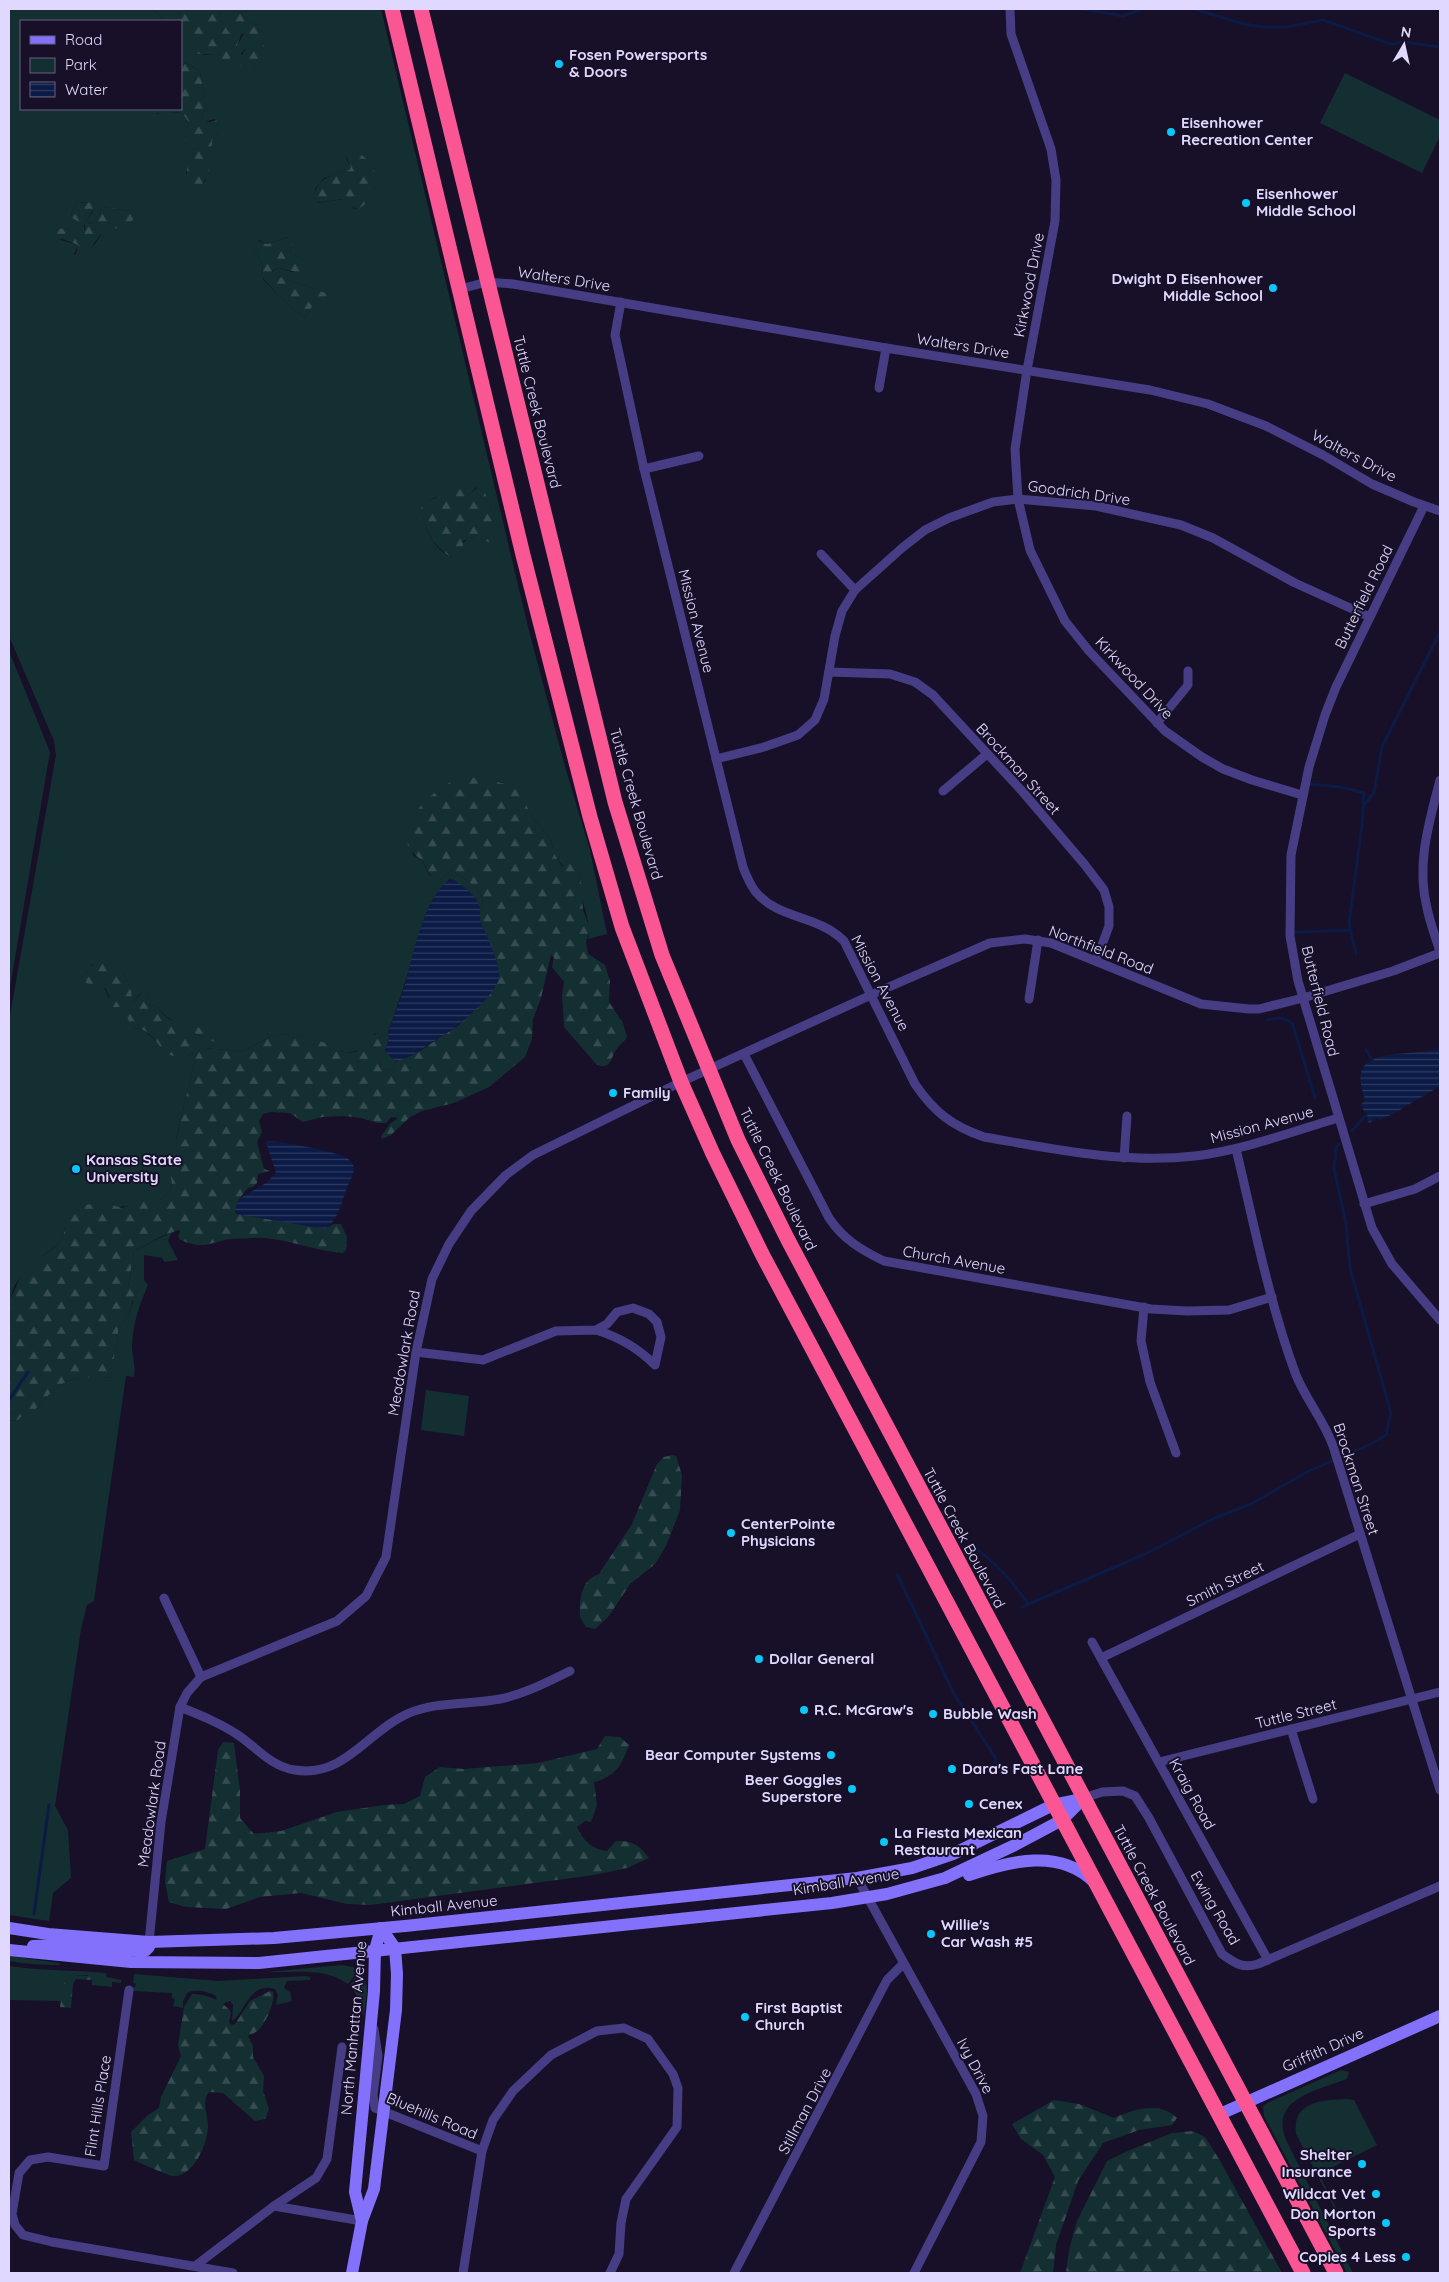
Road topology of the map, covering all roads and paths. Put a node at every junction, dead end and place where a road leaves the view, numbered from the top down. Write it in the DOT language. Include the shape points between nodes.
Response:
graph roads {
  1 [pos="392,9"];
  2 [pos="421,9"];
  3 [pos="1010,11"];
  4 [pos="487,282"];
  5 [pos="460,289"];
  6 [pos="621,302"];
  7 [pos="886,348"];
  8 [pos="1027,370"];
  9 [pos="879,388"];
  10 [pos="699,456"];
  11 [pos="644,469"];
  12 [pos="1018,498"];
  13 [pos="1424,506"];
  14 [pos="1440,511"];
  15 [pos="821,554"];
  16 [pos="855,590"];
  17 [pos="1370,617"];
  18 [pos="1188,671"];
  19 [pos="829,672"];
  20 [pos="1157,723"];
  21 [pos="987,754"];
  22 [pos="716,759"];
  23 [pos="1440,780"];
  24 [pos="942,791"];
  25 [pos="1302,795"];
  26 [pos="1038,940"];
  27 [pos="1440,952"];
  28 [pos="1096,960"];
  29 [pos="872,994"];
  30 [pos="1303,998"];
  31 [pos="1029,999"];
  32 [pos="744,1054"];
  33 [pos="707,1070"];
  34 [pos="681,1082"];
  35 [pos="1127,1116"];
  36 [pos="1338,1118"];
  37 [pos="1236,1149"];
  38 [pos="1124,1158"];
  39 [pos="1440,1176"];
  40 [pos="1364,1204"];
  41 [pos="1272,1297"];
  42 [pos="1144,1307"];
  43 [pos="1440,1320"];
  44 [pos="596,1330"];
  45 [pos="416,1352"];
  46 [pos="1176,1453"];
  47 [pos="1360,1534"];
  48 [pos="164,1598"];
  49 [pos="1092,1642"];
  50 [pos="1101,1658"];
  51 [pos="570,1671"];
  52 [pos="201,1677"];
  53 [pos="1440,1692"];
  54 [pos="1411,1700"];
  55 [pos="180,1707"];
  56 [pos="1291,1729"];
  57 [pos="1159,1762"];
  58 [pos="1440,1790"];
  59 [pos="1084,1798"];
  60 [pos="1313,1799"];
  61 [pos="1053,1805"];
  62 [pos="1062,1820"];
  63 [pos="857,1878"];
  64 [pos="945,1878"];
  65 [pos="1095,1883"];
  66 [pos="1440,1886"];
  67 [pos="869,1897"];
  68 [pos="9,1928"];
  69 [pos="381,1928"];
  70 [pos="149,1942"];
  71 [pos="9,1948"];
  72 [pos="395,1948"];
  73 [pos="375,1950"];
  74 [pos="1268,1960"];
  75 [pos="904,1964"];
  76 [pos="129,1990"];
  77 [pos="372,2014"];
  78 [pos="1440,2016"];
  79 [pos="342,2047"];
  80 [pos="1245,2102"];
  81 [pos="384,2112"];
  82 [pos="1218,2115"];
  83 [pos="482,2151"];
  84 [pos="274,2206"];
  85 [pos="362,2221"];
  86 [pos="196,2266"];
  87 [pos="738,2272"];
  88 [pos="233,2273"];
  89 [pos="352,2273"];
  90 [pos="463,2273"];
  91 [pos="610,2273"];
  92 [pos="914,2273"];
  93 [pos="1303,2273"];
  94 [pos="1336,2273"];
  1 -- 5 [label="highway"];
  2 -- 4 [label="highway, Tuttle Creek Boulevard"];
  3 -- 8 [label="street, Kirkwood Drive" via="1011,34 1051,149 1056,180 1055,221"];
  4 -- 5 [label="street, Walters Drive"];
  4 -- 6 [label="street, Walters Drive"];
  4 -- 33 [label="highway, Tuttle Creek Boulevard" via="615,802 662,955"];
  5 -- 34 [label="highway" via="590,817 622,927"];
  6 -- 7 [label="street, Walters Drive"];
  6 -- 11 [label="street, Mission Avenue" via="615,335"];
  7 -- 8 [label="street, Walters Drive"];
  7 -- 9 [label="street"];
  8 -- 12 [label="street, Kirkwood Drive" via="1015,449"];
  8 -- 13 [label="street, Walters Drive" via="1150,390 1219,408 1266,426 1372,484"];
  10 -- 11 [label="street"];
  11 -- 22 [label="street, Mission Avenue"];
  12 -- 16 [label="street, Goodrich Drive" via="993,502 925,530"];
  12 -- 17 [label="street, Goodrich Drive" via="1096,506 1181,525"];
  12 -- 20 [label="street, Kirkwood Drive" via="1030,550 1065,621"];
  13 -- 14 [label="street, Walters Drive"];
  13 -- 17 [label="street, Butterfield Road"];
  15 -- 16 [label="street"];
  16 -- 19 [label="street, Goodrich Drive" via="842,611"];
  17 -- 25 [label="street, Butterfield Road" via="1324,715"];
  18 -- 20 [label="street" via="1188,685"];
  19 -- 21 [label="street, Brockman Street" via="890,674 914,682 934,695"];
  19 -- 22 [label="street, Goodrich Drive" via="824,699 815,720 798,735"];
  20 -- 25 [label="street, Kirkwood Drive" via="1223,769"];
  21 -- 24 [label="street"];
  21 -- 28 [label="street, Brockman Street" via="1104,890 1109,907 1109,926"];
  22 -- 29 [label="street, Mission Avenue" via="743,867 751,885 771,905 836,932 850,950"];
  23 -- 27 [label="street" via="1427,827 1422,882 1426,908"];
  25 -- 30 [label="street, Butterfield Road" via="1291,852 1290,917 1293,963"];
  26 -- 28 [label="street, Northfield Road"];
  26 -- 29 [label="street, Northfield Road" via="990,943"];
  26 -- 31 [label="street"];
  27 -- 30 [label="street, Northfield Road" via="1394,971"];
  28 -- 30 [label="street, Northfield Road" via="1201,1004 1259,1010"];
  29 -- 32 [label="street, Northfield Road"];
  29 -- 38 [label="street, Mission Avenue" via="915,1084 929,1104 948,1120 984,1137"];
  30 -- 36 [label="street, Butterfield Road"];
  32 -- 33 [label="street, Northfield Road"];
  32 -- 42 [label="street, Church Avenue" via="829,1218 852,1244 884,1261 903,1266"];
  33 -- 34 [label="street, Meadowlark Road"];
  33 -- 59 [label="highway, Tuttle Creek Boulevard" via="788,1240"];
  34 -- 45 [label="street, Meadowlark Road" via="533,1155 506,1175 477,1205 449,1244 432,1279"];
  34 -- 61 [label="highway" via="762,1254"];
  35 -- 38 [label="street"];
  36 -- 37 [label="street, Mission Avenue"];
  36 -- 40 [label="street, Butterfield Road"];
  37 -- 38 [label="street, Mission Avenue" via="1197,1156"];
  37 -- 41 [label="street, Brockman Street"];
  39 -- 40 [label="street" via="1415,1188"];
  40 -- 43 [label="street, Butterfield Road" via="1372,1228 1392,1264"];
  41 -- 42 [label="street, Church Avenue" via="1229,1310"];
  41 -- 47 [label="street, Brockman Street" via="1303,1390 1327,1429"];
  42 -- 46 [label="street" via="1141,1341 1150,1382"];
  44 -- 44 [label="street" via="607,1324 617,1312 626,1309 649,1314 660,1330 655,1365 629,1344"];
  44 -- 45 [label="street" via="556,1331 483,1360"];
  45 -- 52 [label="street, Meadowlark Road" via="386,1558 366,1596 337,1621"];
  47 -- 50 [label="street, Smith Street"];
  47 -- 54 [label="street, Brockman Street"];
  48 -- 52 [label="street"];
  49 -- 50 [label="street, Kraig Road"];
  50 -- 57 [label="street, Kraig Road"];
  51 -- 55 [label="street" via="522,1693 500,1699 422,1708 407,1714 386,1726 338,1764 324,1770 281,1767 237,1734"];
  52 -- 55 [label="street, Meadowlark Road"];
  53 -- 54 [label="street, Tuttle Street"];
  54 -- 56 [label="street, Tuttle Street"];
  54 -- 58 [label="street, Brockman Street"];
  55 -- 70 [label="street, Meadowlark Road" via="161,1822"];
  56 -- 57 [label="street, Tuttle Street"];
  56 -- 60 [label="street"];
  57 -- 74 [label="street, Kraig Road"];
  59 -- 61 [label="main road, Kimball Avenue"];
  59 -- 62 [label="main road, Kimball Avenue"];
  59 -- 74 [label="street, Ewing Road" via="1102,1792 1123,1791 1135,1796 1222,1954 1238,1966"];
  59 -- 80 [label="highway, Tuttle Creek Boulevard"];
  61 -- 62 [label="highway"];
  61 -- 63 [label="main road, Kimball Avenue" via="953,1854 912,1868"];
  62 -- 64 [label="main road, Kimball Avenue"];
  62 -- 65 [label="highway"];
  63 -- 67 [label="street, Ivy Drive"];
  63 -- 69 [label="main road, Kimball Avenue"];
  64 -- 65 [label="main road" via="967,1876 1011,1862 1050,1861 1069,1864 1086,1873"];
  64 -- 67 [label="main road, Kimball Avenue"];
  65 -- 82 [label="highway"];
  66 -- 74 [label="street, Ewing Road"];
  67 -- 72 [label="main road, Kimball Avenue"];
  67 -- 75 [label="street, Ivy Drive"];
  68 -- 70 [label="main road, Kimball Avenue"];
  69 -- 70 [label="main road, Kimball Avenue" via="225,1941"];
  69 -- 72 [label="main road, North Manhattan Avenue"];
  69 -- 73 [label="main road, North Manhattan Avenue"];
  70 -- 71 [label="main road" via="149,1947 139,1951 61,1945"];
  71 -- 73 [label="main road, Kimball Avenue" via="106,1960 229,1964"];
  72 -- 73 [label="main road, Kimball Avenue"];
  72 -- 81 [label="main road, North Manhattan Avenue" via="396,2010"];
  73 -- 77 [label="main road, North Manhattan Avenue"];
  75 -- 87 [label="street, Stillman Drive" via="887,1980"];
  75 -- 92 [label="street, Ivy Drive" via="976,2094 984,2126 981,2142"];
  76 -- 86 [label="street, Flint Hills Place" via="104,2166 48,2157 30,2160 19,2173 12,2214 15,2225 24,2235"];
  77 -- 81 [label="street, Bluehills Road" via="378,2056 373,2095 376,2108"];
  77 -- 85 [label="main road, North Manhattan Avenue" via="355,2192"];
  78 -- 80 [label="main road, Griffith Drive"];
  79 -- 84 [label="street" via="327,2160 316,2178"];
  80 -- 82 [label="main road, Griffith Drive"];
  80 -- 94 [label="highway, Tuttle Creek Boulevard"];
  81 -- 83 [label="street, Bluehills Road"];
  81 -- 85 [label="main road, North Manhattan Avenue" via="374,2189"];
  82 -- 93 [label="highway"];
  83 -- 90 [label="street, Bluehills Road"];
  83 -- 91 [label="street, Bluehills Road" via="493,2120 513,2091 551,2055 597,2031 624,2028 648,2039 678,2088 676,2127 626,2199 618,2254"];
  84 -- 85 [label="street"];
  84 -- 86 [label="street"];
  85 -- 89 [label="main road, North Manhattan Avenue"];
  86 -- 88 [label="street, Flint Hills Place"];
}
